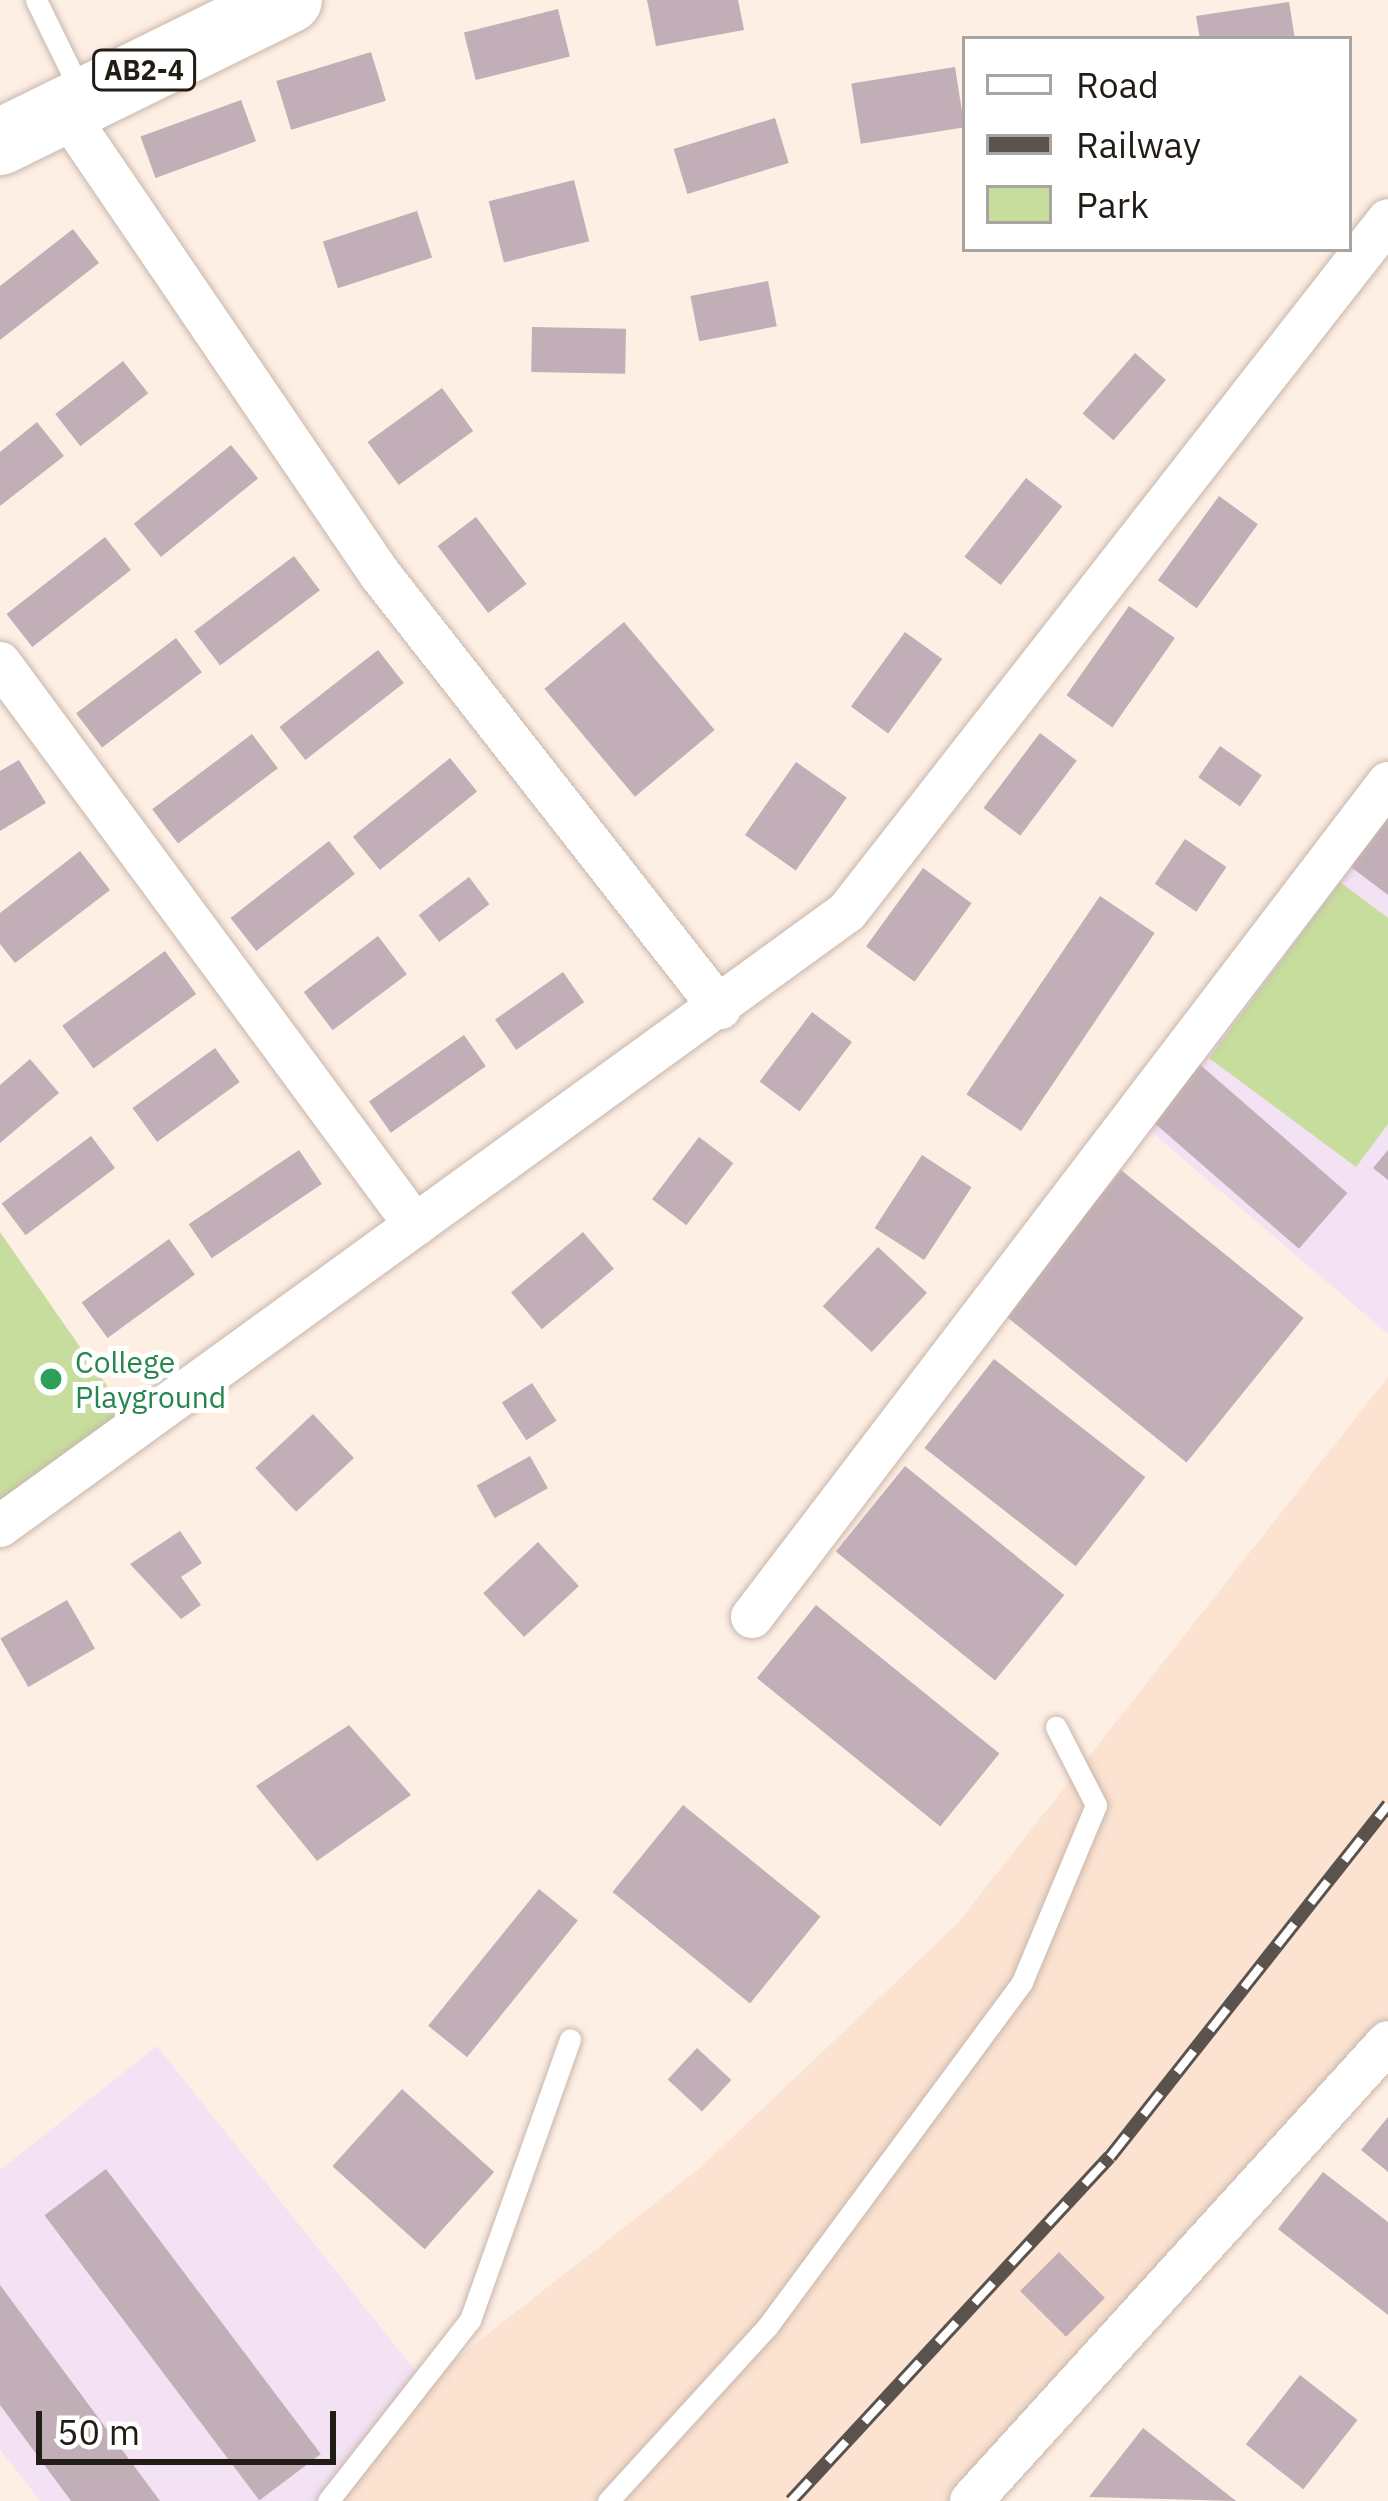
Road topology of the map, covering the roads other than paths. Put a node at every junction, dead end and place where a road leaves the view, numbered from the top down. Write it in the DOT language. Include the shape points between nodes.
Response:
graph roads {
  1 [pos="36,0"];
  2 [pos="289,0"];
  3 [pos="73,102"];
  4 [pos="0,142"];
  5 [pos="1388,220"];
  6 [pos="0,663"];
  7 [pos="1388,783"];
  8 [pos="720,1008"];
  9 [pos="415,1225"];
  10 [pos="0,1526"];
  11 [pos="752,1617"];
  12 [pos="1056,1726"];
  13 [pos="570,2038"];
  14 [pos="1388,2042"];
  15 [pos="328,2501"];
  16 [pos="608,2501"];
  17 [pos="970,2501"];
  1 -- 3 [label="lane"];
  2 -- 3 [label="main road, AB2-4"];
  3 -- 4 [label="main road, AB2-4"];
  3 -- 8 [label="street" via="379,573"];
  5 -- 8 [label="street" via="848,912"];
  6 -- 9 [label="street"];
  7 -- 11 [label="street"];
  8 -- 9 [label="street"];
  9 -- 10 [label="street"];
  12 -- 16 [label="lane" via="1096,1805 1022,1982 767,2326"];
  13 -- 15 [label="lane" via="470,2320"];
  14 -- 17 [label="street"];
}
